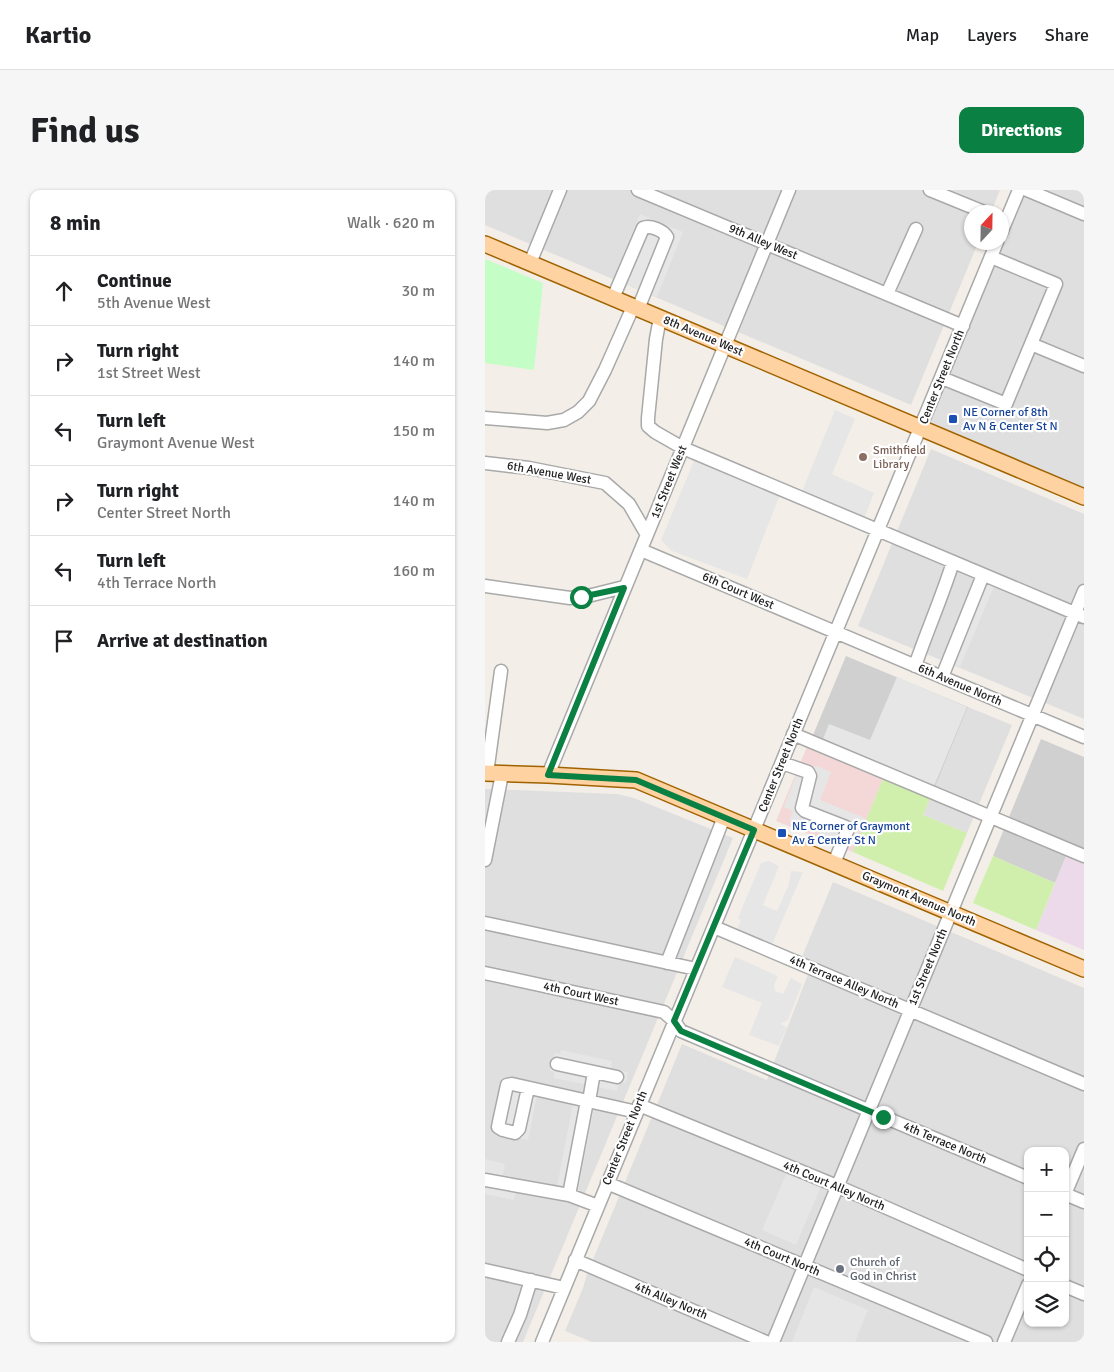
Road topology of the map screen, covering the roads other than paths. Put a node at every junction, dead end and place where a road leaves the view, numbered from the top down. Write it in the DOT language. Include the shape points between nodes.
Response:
graph roads {
  1 [pos="560,190"];
  2 [pos="638,190"];
  3 [pos="789,190"];
  4 [pos="930,190"];
  5 [pos="1019,190"];
  6 [pos="1027,190"];
  7 [pos="967,205"];
  8 [pos="1009,212"];
  9 [pos="1084,214"];
  10 [pos="915,229"];
  11 [pos="485,244"];
  12 [pos="767,244"];
  13 [pos="994,250"];
  14 [pos="991,257"];
  15 [pos="530,263"];
  16 [pos="887,294"];
  17 [pos="613,298"];
  18 [pos="636,308"];
  19 [pos="660,318"];
  20 [pos="963,326"];
  21 [pos="1031,344"];
  22 [pos="725,345"];
  23 [pos="1084,366"];
  24 [pos="942,378"];
  25 [pos="485,418"];
  26 [pos="921,428"];
  27 [pos="683,448"];
  28 [pos="485,463"];
  29 [pos="1084,497"];
  30 [pos="877,530"];
  31 [pos="647,535"];
  32 [pos="641,550"];
  33 [pos="953,562"];
  34 [pos="983,575"];
  35 [pos="485,586"];
  36 [pos="624,588"];
  37 [pos="1084,591"];
  38 [pos="1079,615"];
  39 [pos="835,632"];
  40 [pos="915,666"];
  41 [pos="501,672"];
  42 [pos="942,677"];
  43 [pos="1033,716"];
  44 [pos="793,734"];
  45 [pos="1084,738"];
  46 [pos="782,763"];
  47 [pos="491,773"];
  48 [pos="548,775"];
  49 [pos="724,817"];
  50 [pos="991,817"];
  51 [pos="754,830"];
  52 [pos="1084,856"];
  53 [pos="485,860"];
  54 [pos="834,863"];
  55 [pos="951,913"];
  56 [pos="485,923"];
  57 [pos="714,926"];
  58 [pos="667,963"];
  59 [pos="696,969"];
  60 [pos="1084,969"];
  61 [pos="485,973"];
  62 [pos="911,1010"];
  63 [pos="674,1021"];
  64 [pos="557,1064"];
  65 [pos="594,1072"];
  66 [pos="617,1077"];
  67 [pos="1084,1084"];
  68 [pos="528,1088"];
  69 [pos="588,1101"];
  70 [pos="638,1108"];
  71 [pos="869,1111"];
  72 [pos="1084,1149"];
  73 [pos="1024,1176"];
  74 [pos="485,1180"];
  75 [pos="607,1183"];
  76 [pos="837,1186"];
  77 [pos="1066,1192"];
  78 [pos="569,1195"];
  79 [pos="1069,1196"];
  80 [pos="1084,1202"];
  81 [pos="598,1206"];
  82 [pos="575,1260"];
  83 [pos="804,1266"];
  84 [pos="1024,1268"];
  85 [pos="485,1270"];
  86 [pos="531,1280"];
  87 [pos="564,1288"];
  88 [pos="1069,1288"];
  89 [pos="1024,1294"];
  90 [pos="1084,1294"];
  91 [pos="508,1342"];
  92 [pos="543,1342"];
  93 [pos="766,1342"];
  94 [pos="773,1342"];
  95 [pos="985,1342"];
  96 [pos="1004,1342"];
  1 -- 15 [label="street"];
  2 -- 12 [label="street, 9th Alley West"];
  3 -- 12 [label="street, 1st Street West"];
  4 -- 7 [label="street"];
  5 -- 8 [label="street"];
  6 -- 9 [label="street"];
  10 -- 16 [label="street"];
  11 -- 15 [label="main road, 8th Avenue West"];
  12 -- 16 [label="street, 9th Alley West"];
  12 -- 22 [label="street, 1st Street West"];
  13 -- 14 [label="street, Center Street North"];
  14 -- 20 [label="street, Center Street North"];
  14 -- 21 [label="street" via="1056,284"];
  15 -- 17 [label="main road, 8th Avenue West"];
  16 -- 20 [label="street, 9th Alley West"];
  17 -- 18 [label="main road, 8th Avenue West"];
  17 -- 18 [label="street" via="643,228 650,226 664,232 667,236"];
  18 -- 19 [label="main road, 8th Avenue West"];
  18 -- 25 [label="street" via="589,400 578,412 564,420 547,423"];
  19 -- 22 [label="main road, 8th Avenue West"];
  19 -- 27 [label="street" via="648,426"];
  20 -- 24 [label="street, Center Street North"];
  21 -- 23 [label="street"];
  21 -- 24 [label="street" via="1005,404"];
  22 -- 26 [label="main road, 8th Avenue West"];
  22 -- 27 [label="street, 1st Street West"];
  24 -- 26 [label="street, Center Street North"];
  26 -- 29 [label="main road, 8th Avenue West"];
  26 -- 30 [label="street, Center Street North"];
  27 -- 30 [label="street"];
  27 -- 31 [label="street, 1st Street West"];
  28 -- 31 [label="street, 6th Avenue West" via="529,468 605,484 629,504"];
  30 -- 33 [label="street"];
  30 -- 39 [label="street, Center Street North"];
  31 -- 32 [label="street, 1st Street West"];
  32 -- 36 [label="street, 1st Street West"];
  32 -- 39 [label="street, 6th Court West"];
  33 -- 34 [label="street"];
  33 -- 40 [label="street"];
  34 -- 38 [label="street"];
  34 -- 42 [label="street"];
  35 -- 36 [label="street" via="570,598"];
  36 -- 48 [label="street, 1st Street West"];
  37 -- 38 [label="street, 1st Street North"];
  38 -- 43 [label="street, 1st Street North"];
  39 -- 40 [label="street, 6th Avenue North"];
  39 -- 44 [label="street, Center Street North"];
  40 -- 42 [label="street, 6th Avenue North"];
  41 -- 47 [label="street"];
  42 -- 43 [label="street, 6th Avenue North"];
  43 -- 45 [label="street, 6th Avenue North"];
  43 -- 50 [label="street, 1st Street North"];
  44 -- 46 [label="street, Center Street North"];
  44 -- 50 [label="street"];
  46 -- 51 [label="street, Center Street North"];
  46 -- 54 [label="street" via="808,772 810,776 802,808 848,829"];
  47 -- 48 [label="main road, Graymont Avenue North"];
  47 -- 53 [label="street"];
  48 -- 49 [label="main road, Graymont Avenue North" via="636,780"];
  49 -- 51 [label="main road, Graymont Avenue North"];
  49 -- 58 [label="street"];
  50 -- 52 [label="street"];
  50 -- 55 [label="street, 1st Street North"];
  51 -- 54 [label="main road, Graymont Avenue North"];
  51 -- 57 [label="street, Center Street North"];
  54 -- 55 [label="main road, Graymont Avenue North"];
  55 -- 60 [label="main road, Graymont Avenue North"];
  55 -- 62 [label="street, 1st Street North"];
  56 -- 58 [label="street"];
  57 -- 59 [label="street, Center Street North"];
  57 -- 62 [label="street, 4th Terrace Alley North"];
  58 -- 59 [label="street"];
  59 -- 63 [label="street, Center Street North"];
  61 -- 63 [label="street, 4th Court West" via="664,1012"];
  62 -- 67 [label="street, 4th Terrace Alley North"];
  62 -- 71 [label="street, 1st Street North"];
  63 -- 70 [label="street, Center Street North"];
  63 -- 71 [label="street, 4th Terrace North" via="681,1031"];
  64 -- 65 [label="street"];
  65 -- 66 [label="street"];
  65 -- 69 [label="street"];
  68 -- 69 [label="street, 4th Court Alley North"];
  69 -- 70 [label="street, 4th Court Alley North"];
  69 -- 78 [label="street"];
  70 -- 75 [label="street, Center Street North"];
  70 -- 76 [label="street, 4th Court Alley North"];
  71 -- 73 [label="street, 4th Terrace North"];
  71 -- 76 [label="street, 1st Street North"];
  72 -- 77 [label="street"];
  74 -- 78 [label="street"];
  75 -- 81 [label="street, Center Street North"];
  75 -- 83 [label="street, 4th Court North"];
  76 -- 83 [label="street, 1st Street North"];
  76 -- 84 [label="street, 4th Court Alley North"];
  78 -- 81 [label="street"];
  79 -- 80 [label="street"];
  81 -- 82 [label="street, Center Street North"];
  82 -- 87 [label="street, Center Street North"];
  82 -- 93 [label="street, 4th Alley North"];
  83 -- 94 [label="street, 1st Street North"];
  83 -- 95 [label="street, 4th Court North"];
  85 -- 86 [label="street"];
  86 -- 87 [label="street"];
  86 -- 91 [label="street"];
  87 -- 92 [label="street, Center Street North"];
  88 -- 90 [label="street"];
  89 -- 96 [label="street"];
}
